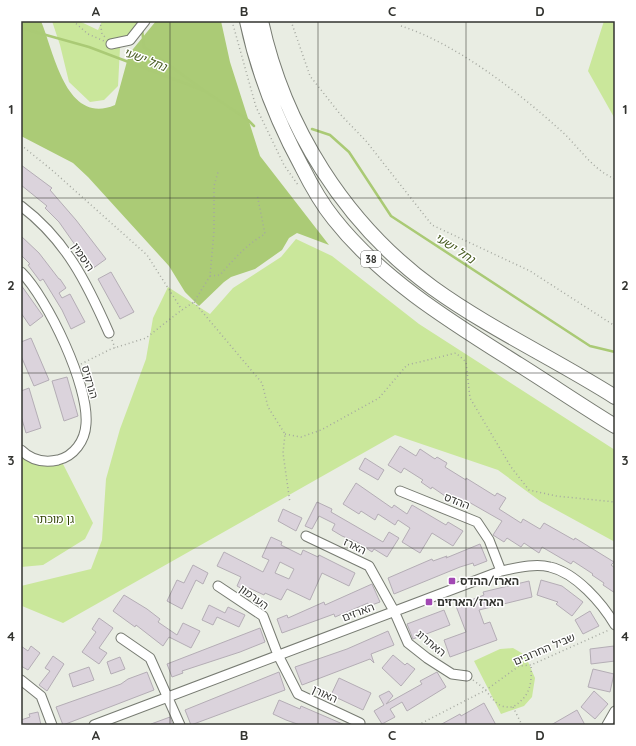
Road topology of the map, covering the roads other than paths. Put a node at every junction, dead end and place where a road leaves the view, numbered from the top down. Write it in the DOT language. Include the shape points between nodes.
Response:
graph roads {
  1 [pos="145,21"];
  2 [pos="247,21"];
  3 [pos="261,21"];
  4 [pos="111,44"];
  5 [pos="21,206"];
  6 [pos="21,272"];
  7 [pos="109,333"];
  8 [pos="612,395"];
  9 [pos="615,426"];
  10 [pos="21,450"];
  11 [pos="400,491"];
  12 [pos="306,536"];
  13 [pos="501,571"];
  14 [pos="218,586"];
  15 [pos="394,611"];
  16 [pos="615,626"];
  17 [pos="121,638"];
  18 [pos="278,655"];
  19 [pos="467,676"];
  20 [pos="21,680"];
  21 [pos="167,697"];
  22 [pos="615,711"];
  23 [pos="360,723"];
  24 [pos="52,725"];
  25 [pos="94,725"];
  26 [pos="180,725"];
  27 [pos="607,725"];
  1 -- 4 [label="street" via="130,40"];
  2 -- 9 [label="highway, 38" via="258,67 292,149 333,218 366,255 405,287 472,335"];
  3 -- 8 [label="highway, 38" via="277,79 312,154 326,177 368,231 400,262 469,312"];
  5 -- 7 [label="street, היסמין" via="35,216 78,268"];
  6 -- 10 [label="street, הנרקיס" via="49,312 74,368 86,414 84,437 78,447 63,458 53,461 34,459"];
  11 -- 13 [label="street, ההדס" via="477,522 489,540"];
  12 -- 15 [label="street, הארז" via="369,566"];
  13 -- 15 [label="street, הארזים"];
  13 -- 16 [label="street, הארזים" via="550,566 581,584"];
  14 -- 18 [label="street, הערמון" via="263,616"];
  15 -- 18 [label="street, הארזים"];
  15 -- 19 [label="street, האתרוג" via="408,642 452,674"];
  17 -- 21 [label="street" via="150,658"];
  18 -- 21 [label="street, הארזים"];
  18 -- 23 [label="street, האורן" via="298,694"];
  20 -- 24 [label="street" via="41,696"];
  21 -- 25 [label="street, הארזים"];
  21 -- 26 [label="street"];
  22 -- 27 [label="street"];
}
